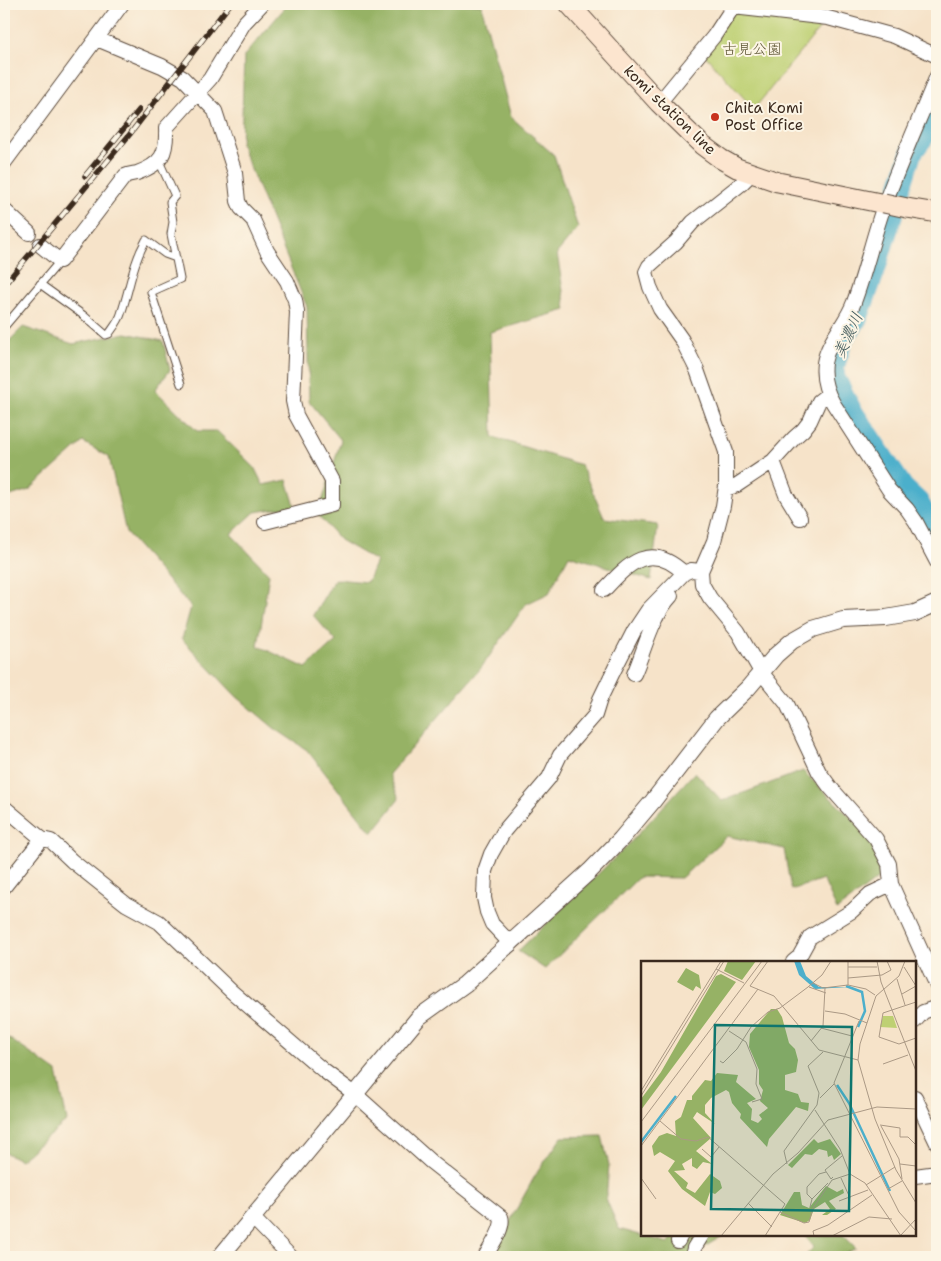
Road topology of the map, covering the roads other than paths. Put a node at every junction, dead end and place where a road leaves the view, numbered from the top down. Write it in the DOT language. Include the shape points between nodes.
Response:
graph roads {
  1 [pos="122,4"];
  2 [pos="262,4"];
  3 [pos="568,4"];
  4 [pos="734,5"];
  5 [pos="97,39"];
  6 [pos="937,56"];
  7 [pos="937,76"];
  8 [pos="198,94"];
  9 [pos="659,103"];
  10 [pos="159,161"];
  11 [pos="4,163"];
  12 [pos="749,172"];
  13 [pos="884,204"];
  14 [pos="4,210"];
  15 [pos="937,213"];
  16 [pos="29,233"];
  17 [pos="40,245"];
  18 [pos="176,258"];
  19 [pos="60,260"];
  20 [pos="40,284"];
  21 [pos="4,327"];
  22 [pos="182,384"];
  23 [pos="828,394"];
  24 [pos="773,461"];
  25 [pos="726,490"];
  26 [pos="800,518"];
  27 [pos="265,522"];
  28 [pos="937,562"];
  29 [pos="684,573"];
  30 [pos="701,574"];
  31 [pos="604,590"];
  32 [pos="937,603"];
  33 [pos="761,672"];
  34 [pos="634,674"];
  35 [pos="4,807"];
  36 [pos="42,839"];
  37 [pos="891,884"];
  38 [pos="4,887"];
  39 [pos="511,944"];
  40 [pos="794,961"];
  41 [pos="937,986"];
  42 [pos="937,1007"];
  43 [pos="917,1015"];
  44 [pos="355,1094"];
  45 [pos="916,1099"];
  46 [pos="937,1143"];
  47 [pos="937,1173"];
  48 [pos="916,1176"];
  49 [pos="253,1218"];
  50 [pos="701,1236"];
  51 [pos="220,1257"];
  52 [pos="291,1257"];
  53 [pos="484,1257"];
  54 [pos="692,1257"];
  1 -- 5 [label="street"];
  2 -- 8 [label="street" via="244,23"];
  3 -- 9 [label="main road, komi station line"];
  4 -- 6 [label="street" via="828,18 894,36"];
  4 -- 9 [label="street" via="714,36"];
  5 -- 8 [label="street" via="162,66 183,78"];
  5 -- 11 [label="street"];
  7 -- 13 [label="street"];
  8 -- 10 [label="street" via="166,128 167,147"];
  8 -- 27 [label="street" via="216,111 235,173 235,189 241,208 252,220 295,300 293,401 296,415 332,481 332,505"];
  9 -- 12 [label="main road, komi station line" via="702,145 737,168"];
  10 -- 18 [label="lane" via="174,196 170,202 171,234"];
  10 -- 19 [label="street" via="126,176"];
  12 -- 13 [label="main road, komi station line" via="778,182"];
  12 -- 25 [label="street" via="741,184 693,222 646,272 660,309 682,340 697,370 726,452"];
  13 -- 15 [label="main road, komi station line, bridge"];
  13 -- 23 [label="street" via="854,302 827,352 823,374"];
  14 -- 16 [label="street"];
  17 -- 19 [label="street"];
  18 -- 20 [label="lane" via="146,240 137,255 121,316 106,335 83,314"];
  18 -- 22 [label="lane" via="180,279 151,292"];
  19 -- 20 [label="lane"];
  20 -- 21 [label="lane"];
  23 -- 24 [label="street" via="820,400 803,430"];
  23 -- 28 [label="street" via="889,490 916,522"];
  24 -- 25 [label="street"];
  24 -- 26 [label="street" via="786,495"];
  25 -- 30 [label="street" via="714,541"];
  29 -- 30 [label="street" via="691,570"];
  29 -- 31 [label="street" via="661,559 638,559 625,567"];
  29 -- 39 [label="street" via="648,610 634,631 595,715 560,755 549,778 509,823 491,854 485,871 487,912 492,924"];
  30 -- 33 [label="street" via="702,584 710,598 738,632"];
  30 -- 34 [label="street" via="693,577 668,600 651,630"];
  32 -- 33 [label="street" via="915,613 843,620 814,629 792,641"];
  33 -- 37 [label="street" via="787,704 819,772 876,839 889,864"];
  33 -- 39 [label="street" via="718,718 621,839"];
  35 -- 36 [label="street"];
  36 -- 38 [label="street"];
  36 -- 44 [label="street" via="50,841 126,904 159,922 231,991"];
  37 -- 40 [label="street" via="870,894 852,911 810,937"];
  37 -- 41 [label="street"];
  39 -- 44 [label="street" via="465,984 419,1016"];
  42 -- 43 [label="street"];
  44 -- 49 [label="street"];
  44 -- 53 [label="street" via="431,1162 502,1217 502,1227"];
  45 -- 46 [label="street"];
  47 -- 48 [label="street"];
  49 -- 51 [label="street"];
  49 -- 52 [label="street"];
  50 -- 54 [label="street"];
}
